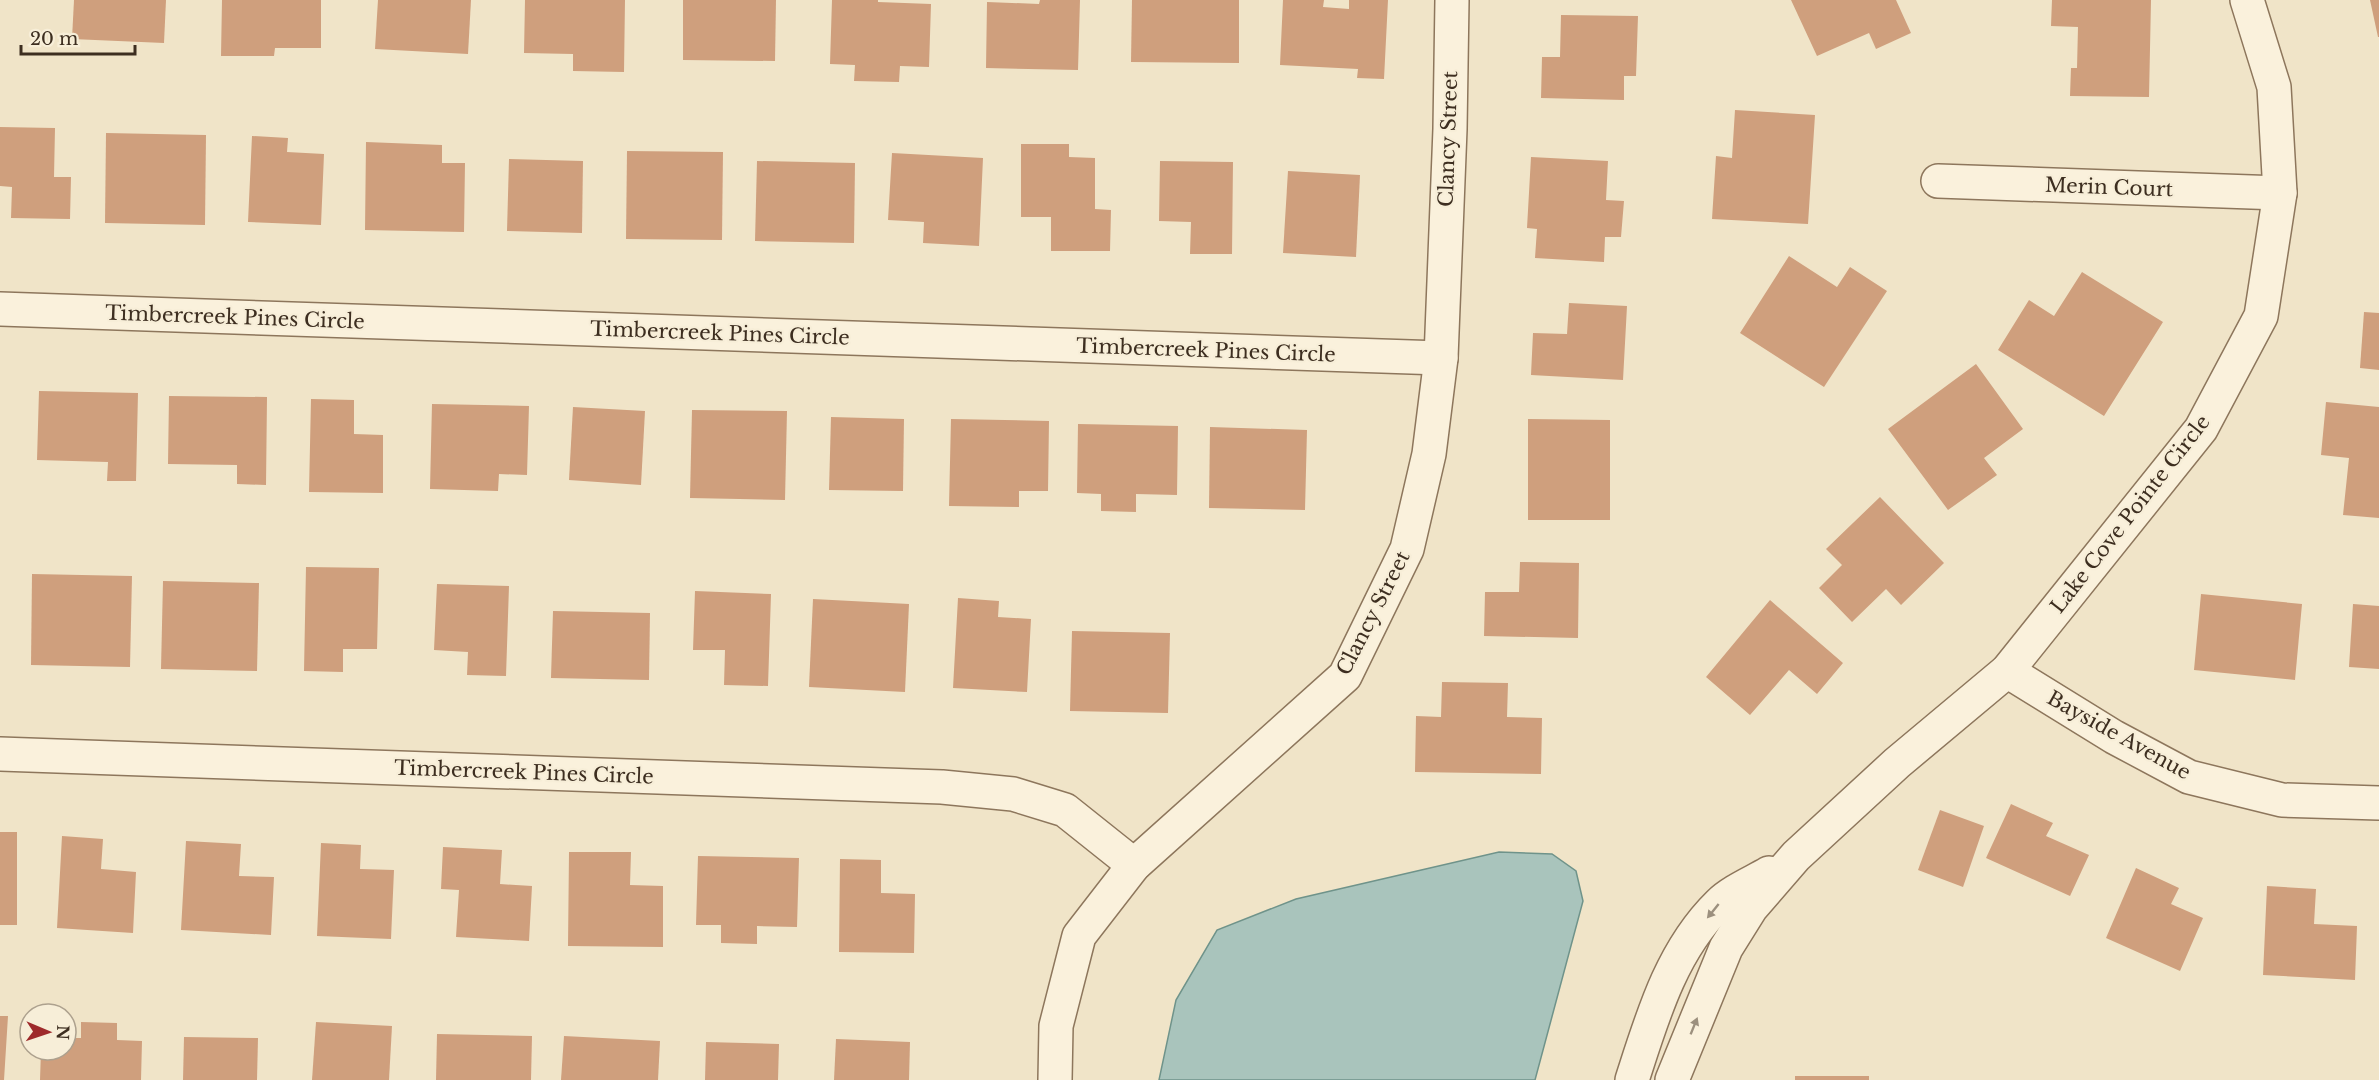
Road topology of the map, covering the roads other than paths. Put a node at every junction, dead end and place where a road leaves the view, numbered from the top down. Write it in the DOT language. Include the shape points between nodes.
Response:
graph roads {
  1 [pos="1452,0"];
  2 [pos="2247,0"];
  3 [pos="1938,181"];
  4 [pos="2280,193"];
  5 [pos="0,309"];
  6 [pos="1441,358"];
  7 [pos="2007,671"];
  8 [pos="0,754"];
  9 [pos="2379,803"];
  10 [pos="1797,856"];
  11 [pos="1134,865"];
  12 [pos="1055,1080"];
  13 [pos="1632,1080"];
  14 [pos="1672,1080"];
  1 -- 6 [label="street, Clancy Street"];
  2 -- 4 [label="street, Lake Cove Pointe Circle" via="2274,87"];
  3 -- 4 [label="street, Merin Court"];
  4 -- 7 [label="street, Lake Cove Pointe Circle" via="2261,316 2201,429"];
  5 -- 6 [label="street, Timbercreek Pines Circle"];
  6 -- 11 [label="street, Clancy Street" via="1429,454 1407,549 1345,676"];
  7 -- 9 [label="street, Bayside Avenue" via="2188,777 2282,800"];
  7 -- 10 [label="street, Lake Cove Pointe Circle" via="1897,763"];
  8 -- 11 [label="street, Timbercreek Pines Circle" via="942,787 1013,794 1065,810"];
  10 -- 13 [label="street, one-way" via="1720,903 1689,940 1657,1003"];
  14 -- 10 [label="street, one-way" via="1726,948 1750,908"];
  11 -- 12 [label="street, Clancy Street" via="1079,936 1056,1026"];
}
